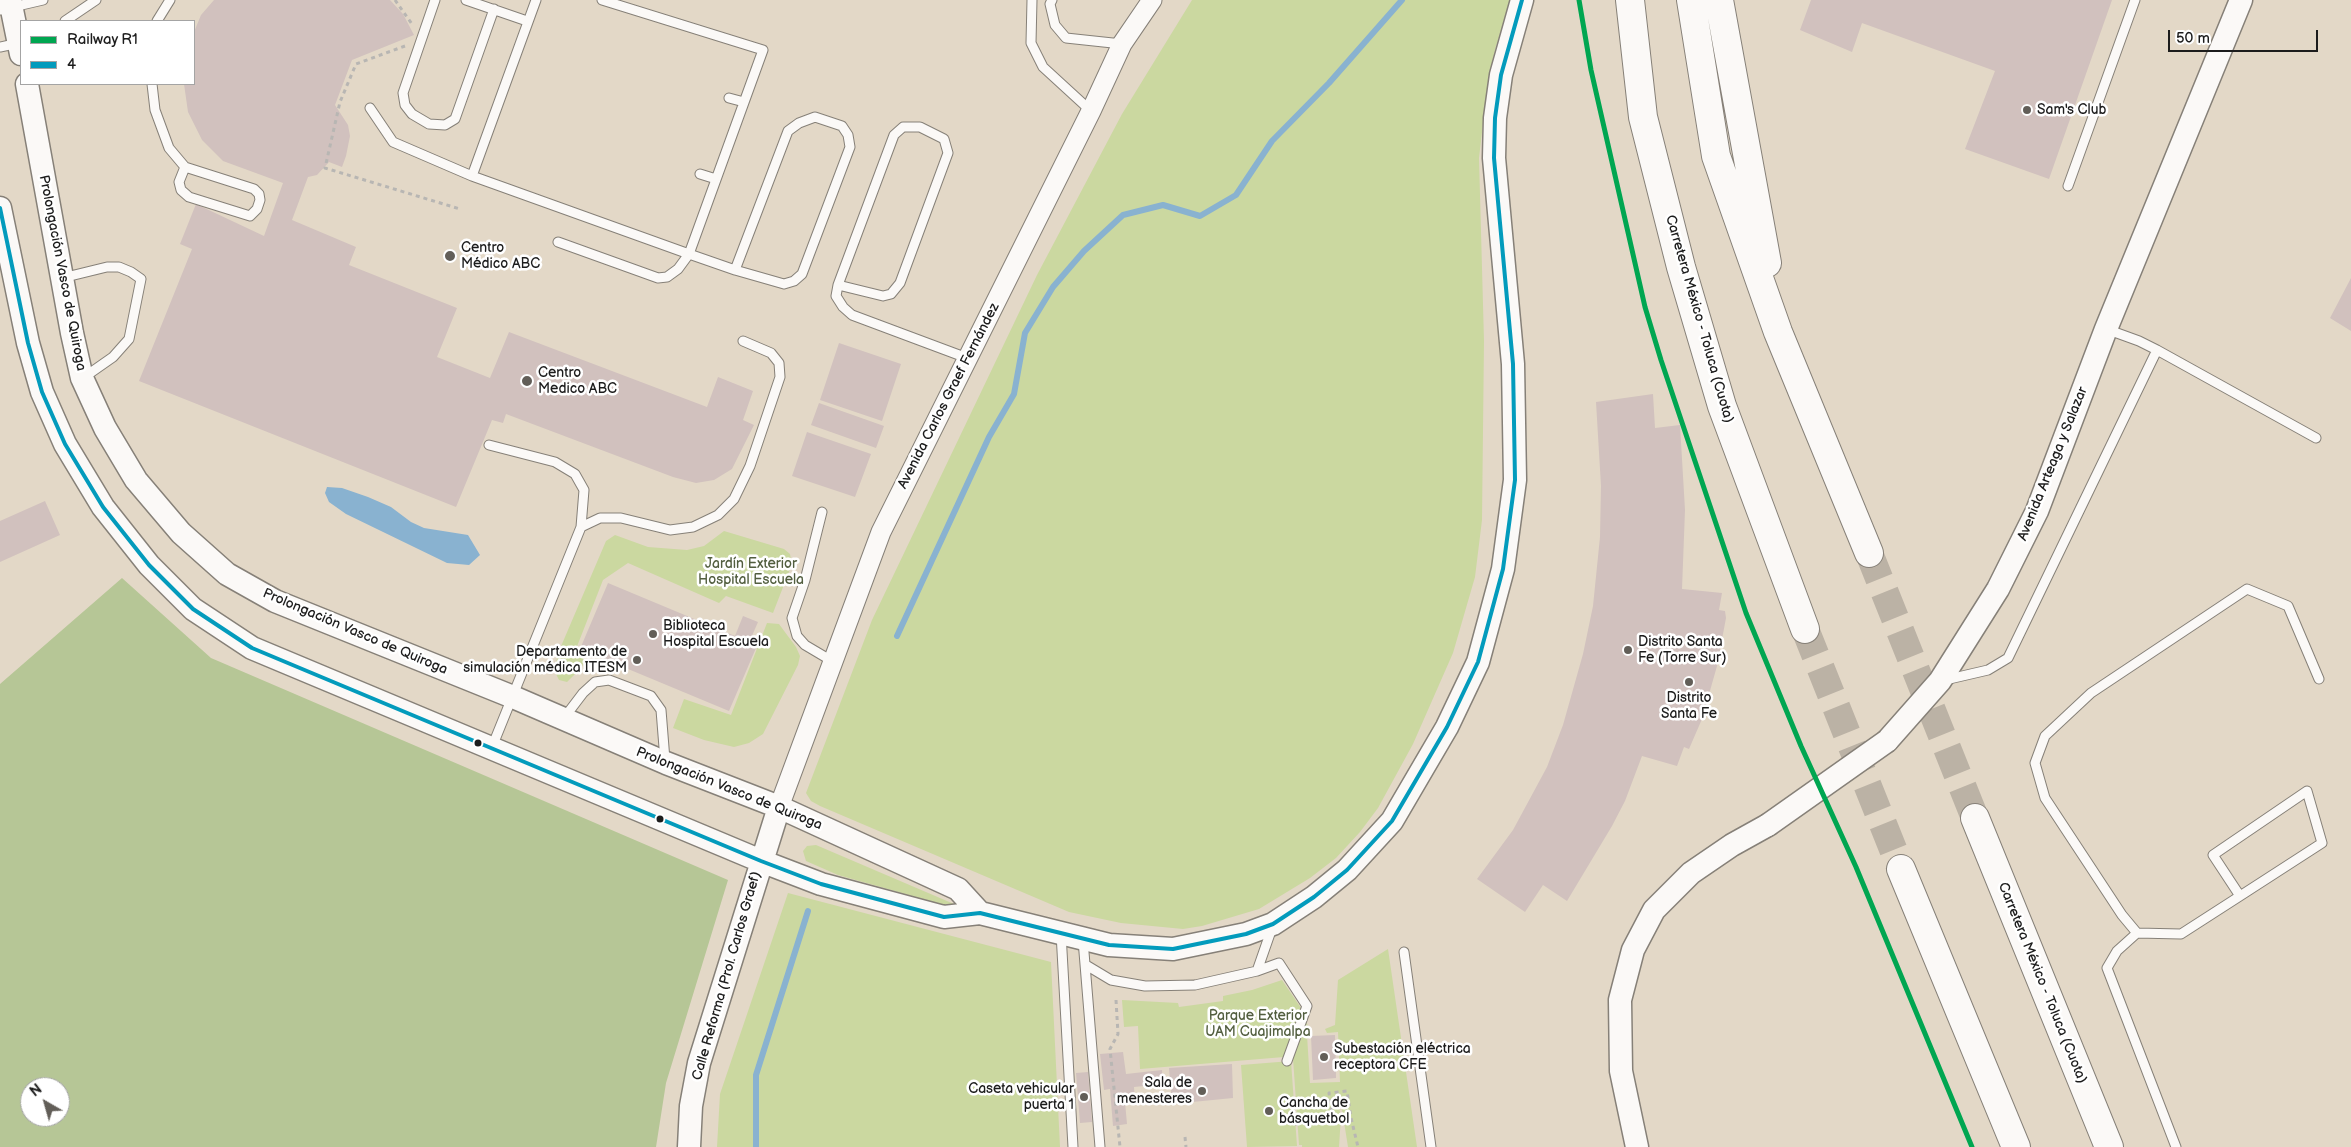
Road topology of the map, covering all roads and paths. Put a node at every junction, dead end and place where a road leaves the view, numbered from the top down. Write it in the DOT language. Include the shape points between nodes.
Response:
graph roads {
  1 [pos="43,0"];
  2 [pos="96,0"];
  3 [pos="170,0"];
  4 [pos="435,0"];
  5 [pos="466,0"];
  6 [pos="536,0"];
  7 [pos="602,0"];
  8 [pos="1032,0"];
  9 [pos="1052,0"];
  10 [pos="1152,0"];
  11 [pos="1522,0"];
  12 [pos="1630,0"];
  13 [pos="1691,0"];
  14 [pos="1719,0"];
  15 [pos="2135,0"];
  16 [pos="2241,0"];
  17 [pos="7,6"];
  18 [pos="494,9"];
  19 [pos="66,20"];
  20 [pos="158,20"];
  21 [pos="528,21"];
  22 [pos="1122,44"];
  23 [pos="15,47"];
  24 [pos="27,85"];
  25 [pos="152,85"];
  26 [pos="729,98"];
  27 [pos="744,102"];
  28 [pos="370,108"];
  29 [pos="1091,111"];
  30 [pos="186,167"];
  31 [pos="700,174"];
  32 [pos="472,176"];
  33 [pos="716,179"];
  34 [pos="2068,186"];
  35 [pos="0,208"];
  36 [pos="558,242"];
  37 [pos="689,254"];
  38 [pos="735,270"];
  39 [pos="62,278"];
  40 [pos="838,285"];
  41 [pos="2106,329"];
  42 [pos="1778,332"];
  43 [pos="743,341"];
  44 [pos="2157,350"];
  45 [pos="967,358"];
  46 [pos="82,378"];
  47 [pos="2316,438"];
  48 [pos="489,445"];
  49 [pos="822,512"];
  50 [pos="581,527"];
  51 [pos="1869,553"];
  52 [pos="1805,629"];
  53 [pos="832,661"];
  54 [pos="2319,679"];
  55 [pos="1940,681"];
  56 [pos="513,697"];
  57 [pos="563,719"];
  58 [pos="492,748"];
  59 [pos="666,763"];
  60 [pos="779,808"];
  61 [pos="1975,818"];
  62 [pos="761,861"];
  63 [pos="1900,869"];
  64 [pos="2240,896"];
  65 [pos="980,913"];
  66 [pos="1273,924"];
  67 [pos="1061,933"];
  68 [pos="2137,933"];
  69 [pos="1083,939"];
  70 [pos="1404,952"];
  71 [pos="1086,965"];
  72 [pos="1257,971"];
  73 [pos="1116,1000"];
  74 [pos="1287,1061"];
  75 [pos="1295,1124"];
  76 [pos="1185,1137"];
  77 [pos="689,1147"];
  78 [pos="1072,1147"];
  79 [pos="1100,1147"];
  80 [pos="1120,1147"];
  81 [pos="1186,1147"];
  82 [pos="1358,1147"];
  83 [pos="1431,1147"];
  84 [pos="1637,1147"];
  85 [pos="2016,1147"];
  86 [pos="2109,1147"];
  87 [pos="2176,1147"];
  1 -- 17 [label="lane"];
  2 -- 19 [label="lane"];
  3 -- 20 [label="lane"];
  4 -- 18 [label="lane" via="403,93 405,105 412,114 429,124 445,125 455,119"];
  5 -- 18 [label="lane"];
  6 -- 21 [label="lane"];
  7 -- 27 [label="lane" via="763,50"];
  8 -- 29 [label="lane" via="1031,42 1043,67"];
  9 -- 22 [label="lane" via="1055,25 1066,38"];
  10 -- 22 [label="street, Avenida Carlos Graef Fernández"];
  11 -- 66 [label="street" via="1501,75 1495,118 1495,167 1513,364 1516,480 1504,569 1481,653 1447,727 1392,822 1347,870"];
  12 -- 52 [label="highway, Carretera México - Toluca (Cuota)" via="1643,117 1681,267 1722,406"];
  13 -- 42 [label="highway" via="1716,156"];
  14 -- 42 [label="highway"];
  15 -- 34 [label="lane"];
  16 -- 41 [label="street, Avenida Arteaga y Salazar"];
  17 -- 23 [label="street"];
  18 -- 21 [label="lane"];
  21 -- 32 [label="lane"];
  22 -- 29 [label="street, Avenida Carlos Graef Fernández"];
  24 -- 39 [label="street, Prolongación Vasco de Quiroga"];
  25 -- 30 [label="lane" via="154,110 169,148"];
  26 -- 27 [label="lane"];
  27 -- 33 [label="lane"];
  28 -- 32 [label="lane" via="392,142"];
  29 -- 45 [label="street, Avenida Carlos Graef Fernández"];
  30 -- 30 [label="lane" via="254,189 260,200 257,209 250,216 189,197 181,190 179,182"];
  31 -- 33 [label="lane"];
  32 -- 37 [label="lane"];
  33 -- 37 [label="lane"];
  35 -- 58 [label="street" via="28,343 42,392 65,444 103,508 149,565 193,609 252,648"];
  36 -- 37 [label="lane" via="658,278 667,277 678,269"];
  37 -- 38 [label="lane"];
  38 -- 38 [label="lane" via="784,284 802,274 850,147 842,126 815,117 799,122 788,131"];
  39 -- 46 [label="street, Prolongación Vasco de Quiroga"];
  39 -- 46 [label="lane" via="119,267 142,279 128,339 113,357"];
  40 -- 40 [label="lane" via="894,135 903,127 920,127 944,139 948,153 900,284 891,294 883,296"];
  40 -- 45 [label="lane" via="836,296 852,315"];
  41 -- 44 [label="lane"];
  41 -- 55 [label="street, Avenida Arteaga y Salazar" via="2037,511 1998,589"];
  42 -- 51 [label="highway"];
  43 -- 50 [label="lane" via="771,353 779,363 780,377 750,466 734,499 718,515 693,527 670,530 621,518 600,518"];
  44 -- 47 [label="lane"];
  44 -- 55 [label="lane" via="2008,658 1988,670"];
  45 -- 53 [label="street, Avenida Carlos Graef Fernández" via="881,532"];
  46 -- 56 [label="street, Prolongación Vasco de Quiroga" via="104,428 136,480 181,533 227,574 275,601"];
  48 -- 50 [label="lane" via="555,462 575,474 584,490"];
  49 -- 53 [label="lane" via="792,618 797,636 805,645"];
  50 -- 56 [label="lane"];
  53 -- 60 [label="street, Avenida Carlos Graef Fernández"];
  54 -- 68 [label="lane" via="2288,606 2247,589 2091,693 2045,736 2035,763 2045,798"];
  55 -- 84 [label="street, Avenida Arteaga y Salazar, bridge" via="1887,741 1768,825 1691,873 1654,910 1633,950 1620,1000 1621,1071"];
  56 -- 57 [label="street, Prolongación Vasco de Quiroga"];
  56 -- 58 [label="lane"];
  57 -- 59 [label="street, Prolongación Vasco de Quiroga"];
  57 -- 59 [label="lane" via="595,682 609,680 651,696 661,710"];
  58 -- 62 [label="street"];
  59 -- 60 [label="street, Prolongación Vasco de Quiroga"];
  60 -- 62 [label="street, Calle Reforma (Prol. Carlos Graef)"];
  60 -- 65 [label="street, Prolongación Vasco de Quiroga" via="958,889"];
  61 -- 86 [label="highway, Carretera México - Toluca (Cuota)"];
  62 -- 65 [label="street" via="821,884 944,917"];
  62 -- 77 [label="street, Calle Reforma (Prol. Carlos Graef)" via="699,1063 691,1106"];
  63 -- 85 [label="highway"];
  64 -- 64 [label="lane" via="2322,844 2307,792 2213,855"];
  64 -- 68 [label="lane" via="2181,934"];
  65 -- 67 [label="street"];
  66 -- 69 [label="street" via="1224,940 1173,949 1109,945"];
  66 -- 72 [label="lane"];
  67 -- 69 [label="street"];
  67 -- 78 [label="lane"];
  68 -- 87 [label="lane" via="2117,952 2107,968"];
  69 -- 71 [label="lane"];
  70 -- 83 [label="lane"];
  71 -- 72 [label="lane" via="1111,980 1145,986 1194,985"];
  71 -- 79 [label="lane"];
  72 -- 74 [label="lane" via="1279,963 1307,1006"];
  73 -- 80 [label="path" via="1118,1034 1110,1049"];
  75 -- 82 [label="path" via="1333,1121 1329,1093 1347,1091"];
  76 -- 81 [label="path"];
}
